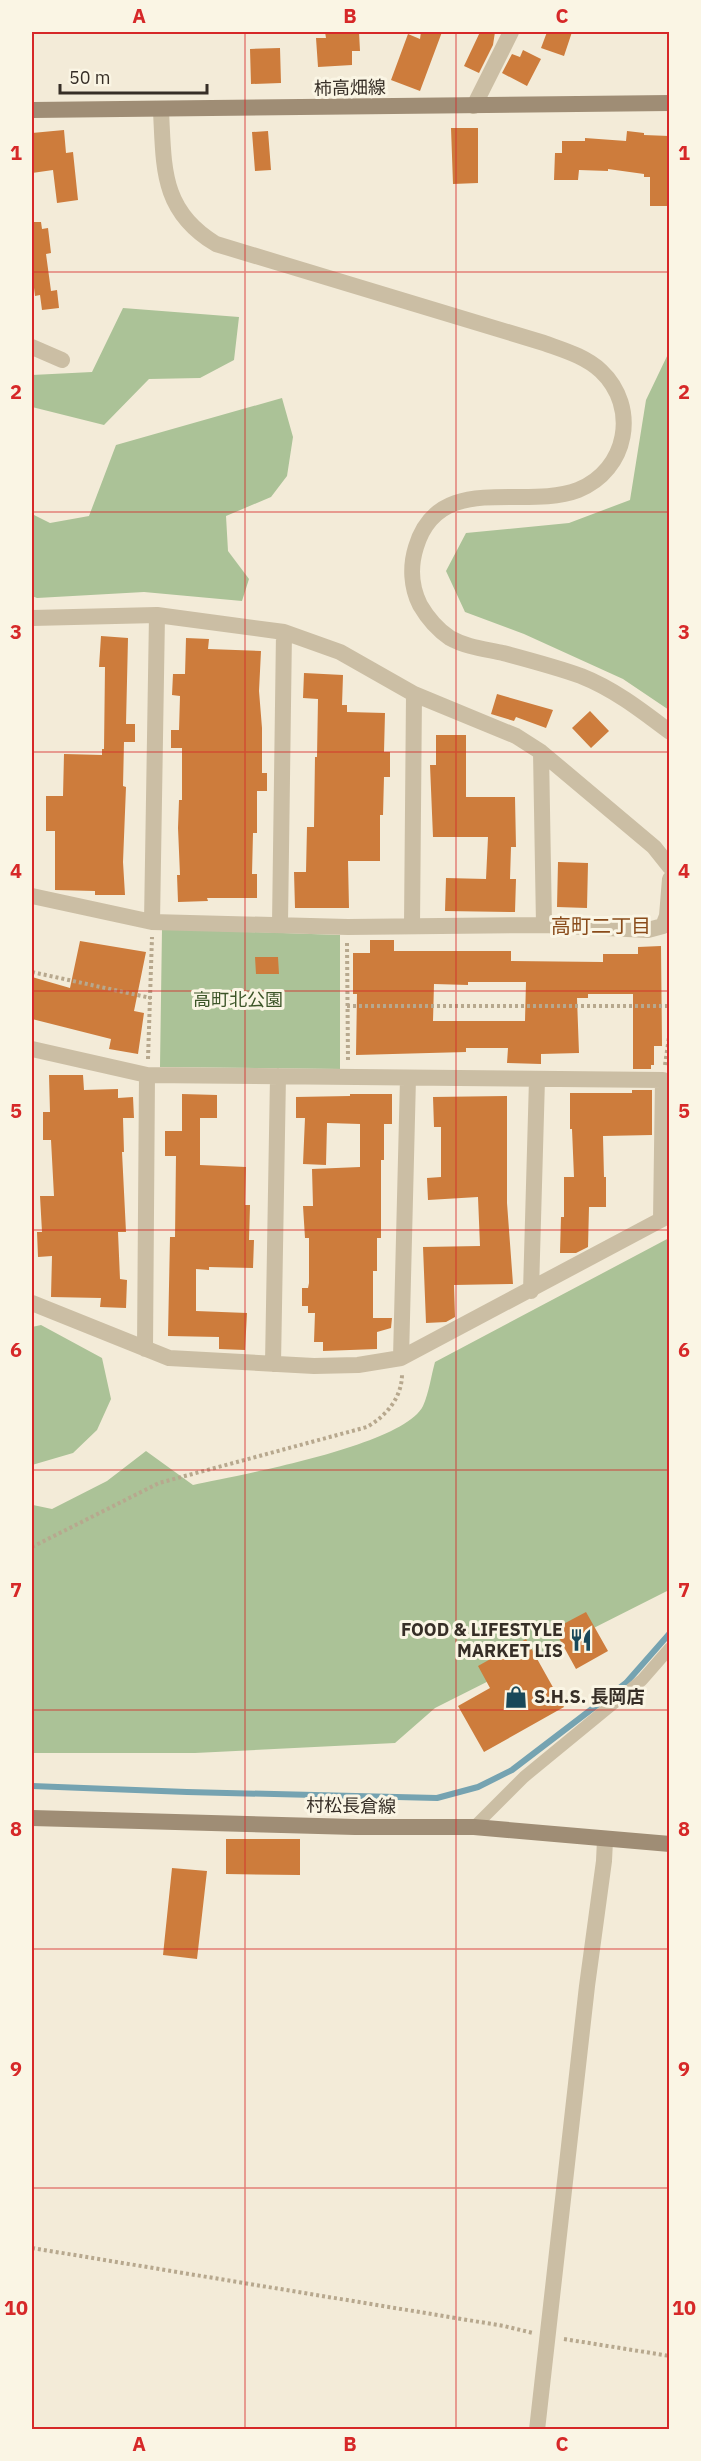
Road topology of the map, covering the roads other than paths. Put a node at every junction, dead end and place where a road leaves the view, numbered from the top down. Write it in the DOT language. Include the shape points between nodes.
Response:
graph roads {
  1 [pos="512,32"];
  2 [pos="669,103"];
  3 [pos="474,106"];
  4 [pos="32,110"];
  5 [pos="161,111"];
  6 [pos="32,347"];
  7 [pos="62,360"];
  8 [pos="157,615"];
  9 [pos="32,618"];
  10 [pos="284,632"];
  11 [pos="414,694"];
  12 [pos="669,732"];
  13 [pos="541,752"];
  14 [pos="669,867"];
  15 [pos="669,879"];
  16 [pos="32,896"];
  17 [pos="152,922"];
  18 [pos="280,924"];
  19 [pos="544,925"];
  20 [pos="412,926"];
  21 [pos="32,1049"];
  22 [pos="147,1075"];
  23 [pos="278,1076"];
  24 [pos="408,1078"];
  25 [pos="537,1079"];
  26 [pos="665,1217"];
  27 [pos="531,1291"];
  28 [pos="32,1303"];
  29 [pos="145,1349"];
  30 [pos="401,1358"];
  31 [pos="273,1364"];
  32 [pos="669,1648"];
  33 [pos="32,1818"];
  34 [pos="474,1827"];
  35 [pos="604,1840"];
  36 [pos="669,1844"];
  37 [pos="537,2430"];
  1 -- 3 [label="street"];
  2 -- 3 [label="main road, 柿高畑線"];
  3 -- 5 [label="main road, 柿高畑線"];
  4 -- 5 [label="main road, 柿高畑線"];
  5 -- 12 [label="street" via="163,164 176,206 194,229 216,244 544,343 585,360 609,380 622,408 623,444 606,472 561,495 482,497 447,507 433,516 418,538 411,571 419,603 450,638 580,676 630,702"];
  6 -- 7 [label="street"];
  8 -- 9 [label="street"];
  8 -- 10 [label="street"];
  8 -- 17 [label="street"];
  10 -- 11 [label="street" via="340,652"];
  10 -- 18 [label="street"];
  11 -- 13 [label="street" via="516,736"];
  11 -- 20 [label="street"];
  13 -- 14 [label="street" via="654,847"];
  13 -- 19 [label="street"];
  15 -- 19 [label="street" via="663,926 648,930"];
  16 -- 17 [label="street"];
  17 -- 18 [label="street"];
  18 -- 20 [label="street"];
  19 -- 20 [label="street"];
  21 -- 22 [label="street"];
  22 -- 23 [label="street"];
  22 -- 29 [label="street"];
  23 -- 24 [label="street"];
  23 -- 31 [label="street"];
  24 -- 25 [label="street"];
  24 -- 30 [label="street"];
  25 -- 26 [label="street" via="663,1080"];
  25 -- 27 [label="street"];
  26 -- 27 [label="street"];
  27 -- 30 [label="street"];
  28 -- 29 [label="street"];
  29 -- 31 [label="street" via="169,1358"];
  30 -- 31 [label="street" via="358,1365"];
  32 -- 34 [label="lane" via="642,1680 524,1777"];
  33 -- 34 [label="main road, 村松長倉線"];
  34 -- 35 [label="main road, 村松長倉線"];
  35 -- 36 [label="main road, 村松長倉線"];
  35 -- 37 [label="street"];
}
